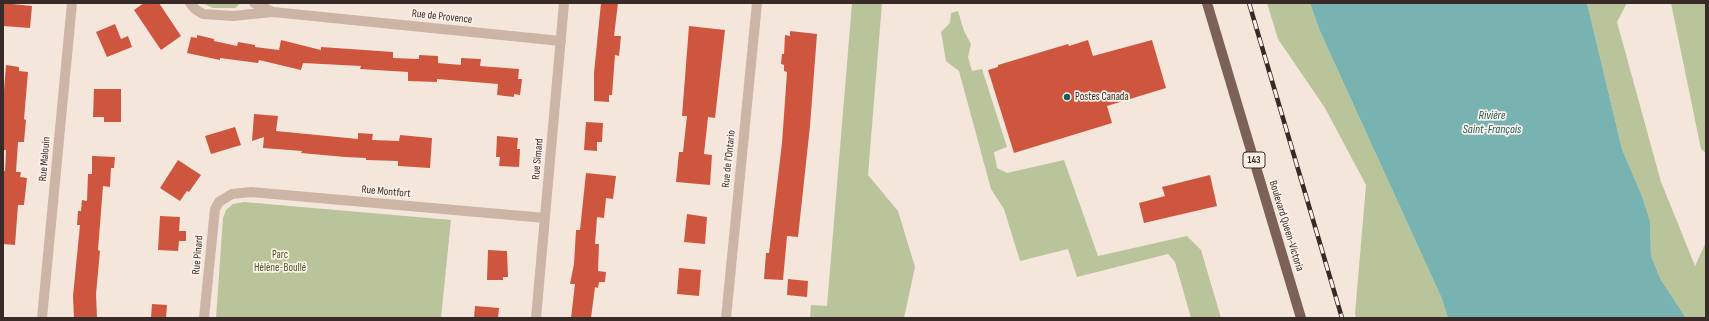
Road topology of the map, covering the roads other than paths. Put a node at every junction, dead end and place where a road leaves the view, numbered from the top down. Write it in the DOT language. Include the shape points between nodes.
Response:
graph roads {
  1 [pos="72,3"];
  2 [pos="190,3"];
  3 [pos="254,3"];
  4 [pos="564,3"];
  5 [pos="757,3"];
  6 [pos="1207,3"];
  7 [pos="273,12"];
  8 [pos="561,40"];
  9 [pos="225,198"];
  10 [pos="545,218"];
  11 [pos="42,318"];
  12 [pos="204,318"];
  13 [pos="536,318"];
  14 [pos="726,318"];
  15 [pos="1301,318"];
  1 -- 11 [label="street, Rue Malouin"];
  2 -- 7 [label="street, Rue de Provence" via="203,14 233,16"];
  3 -- 7 [label="street, Rue de Provence"];
  4 -- 8 [label="street, Rue Simard"];
  5 -- 14 [label="street, Rue de l'Ontario"];
  6 -- 15 [label="main road, Boulevard Queen-Victoria / 143"];
  7 -- 8 [label="street, Rue de Provence"];
  8 -- 10 [label="street, Rue Simard"];
  9 -- 10 [label="street, Rue Montfort" via="232,194 251,192"];
  9 -- 12 [label="street, Rue Pinard" via="219,202 213,218"];
  10 -- 13 [label="street, Rue Simard"];
}
